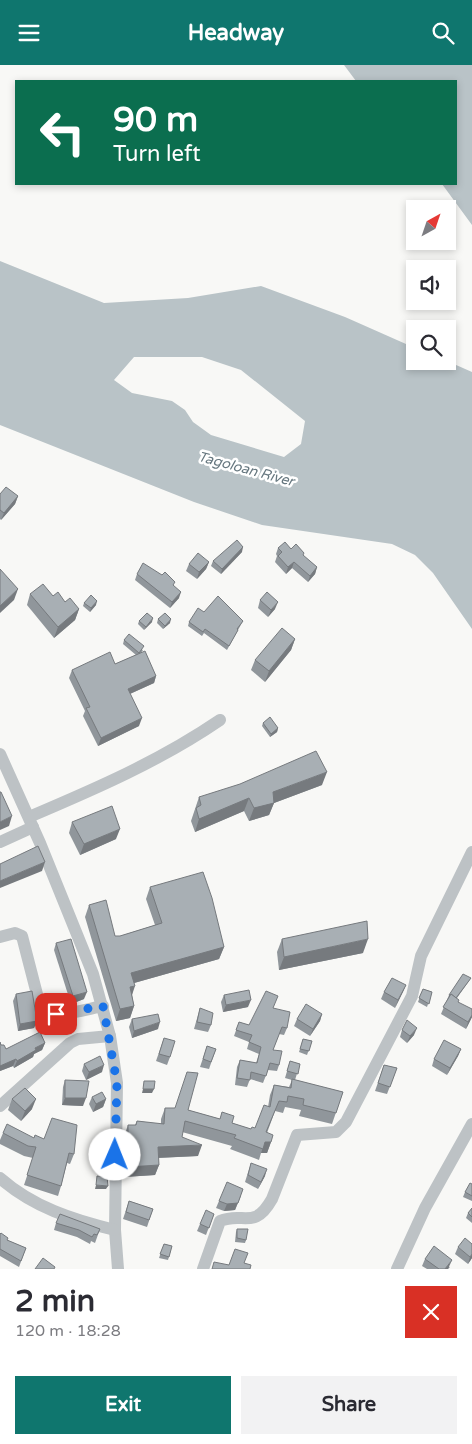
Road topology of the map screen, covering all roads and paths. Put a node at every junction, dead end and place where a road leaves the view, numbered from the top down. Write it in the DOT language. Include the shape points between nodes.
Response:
graph roads {
  1 [pos="220,720"];
  2 [pos="0,754"];
  3 [pos="31,822"];
  4 [pos="0,842"];
  5 [pos="472,852"];
  6 [pos="0,937"];
  7 [pos="103,1006"];
  8 [pos="110,1036"];
  9 [pos="0,1106"];
  10 [pos="472,1124"];
  11 [pos="0,1178"];
  12 [pos="115,1230"];
  13 [pos="118,1269"];
  14 [pos="202,1269"];
  15 [pos="397,1269"];
  1 -- 3 [label="street" via="145,766"];
  2 -- 3 [label="street"];
  3 -- 4 [label="street"];
  3 -- 7 [label="street"];
  5 -- 14 [label="street" via="424,950 417,967 412,997 346,1121 336,1133 297,1135 266,1209 256,1217 220,1221"];
  6 -- 7 [label="street" via="15,933 22,937 39,1002 46,1011 56,1014"];
  7 -- 8 [label="street"];
  8 -- 9 [label="street" via="78,1039 70,1043"];
  8 -- 12 [label="street" via="117,1083"];
  10 -- 15 [label="street" via="425,1208"];
  11 -- 12 [label="street" via="23,1196 58,1213"];
  12 -- 13 [label="street"];
}
